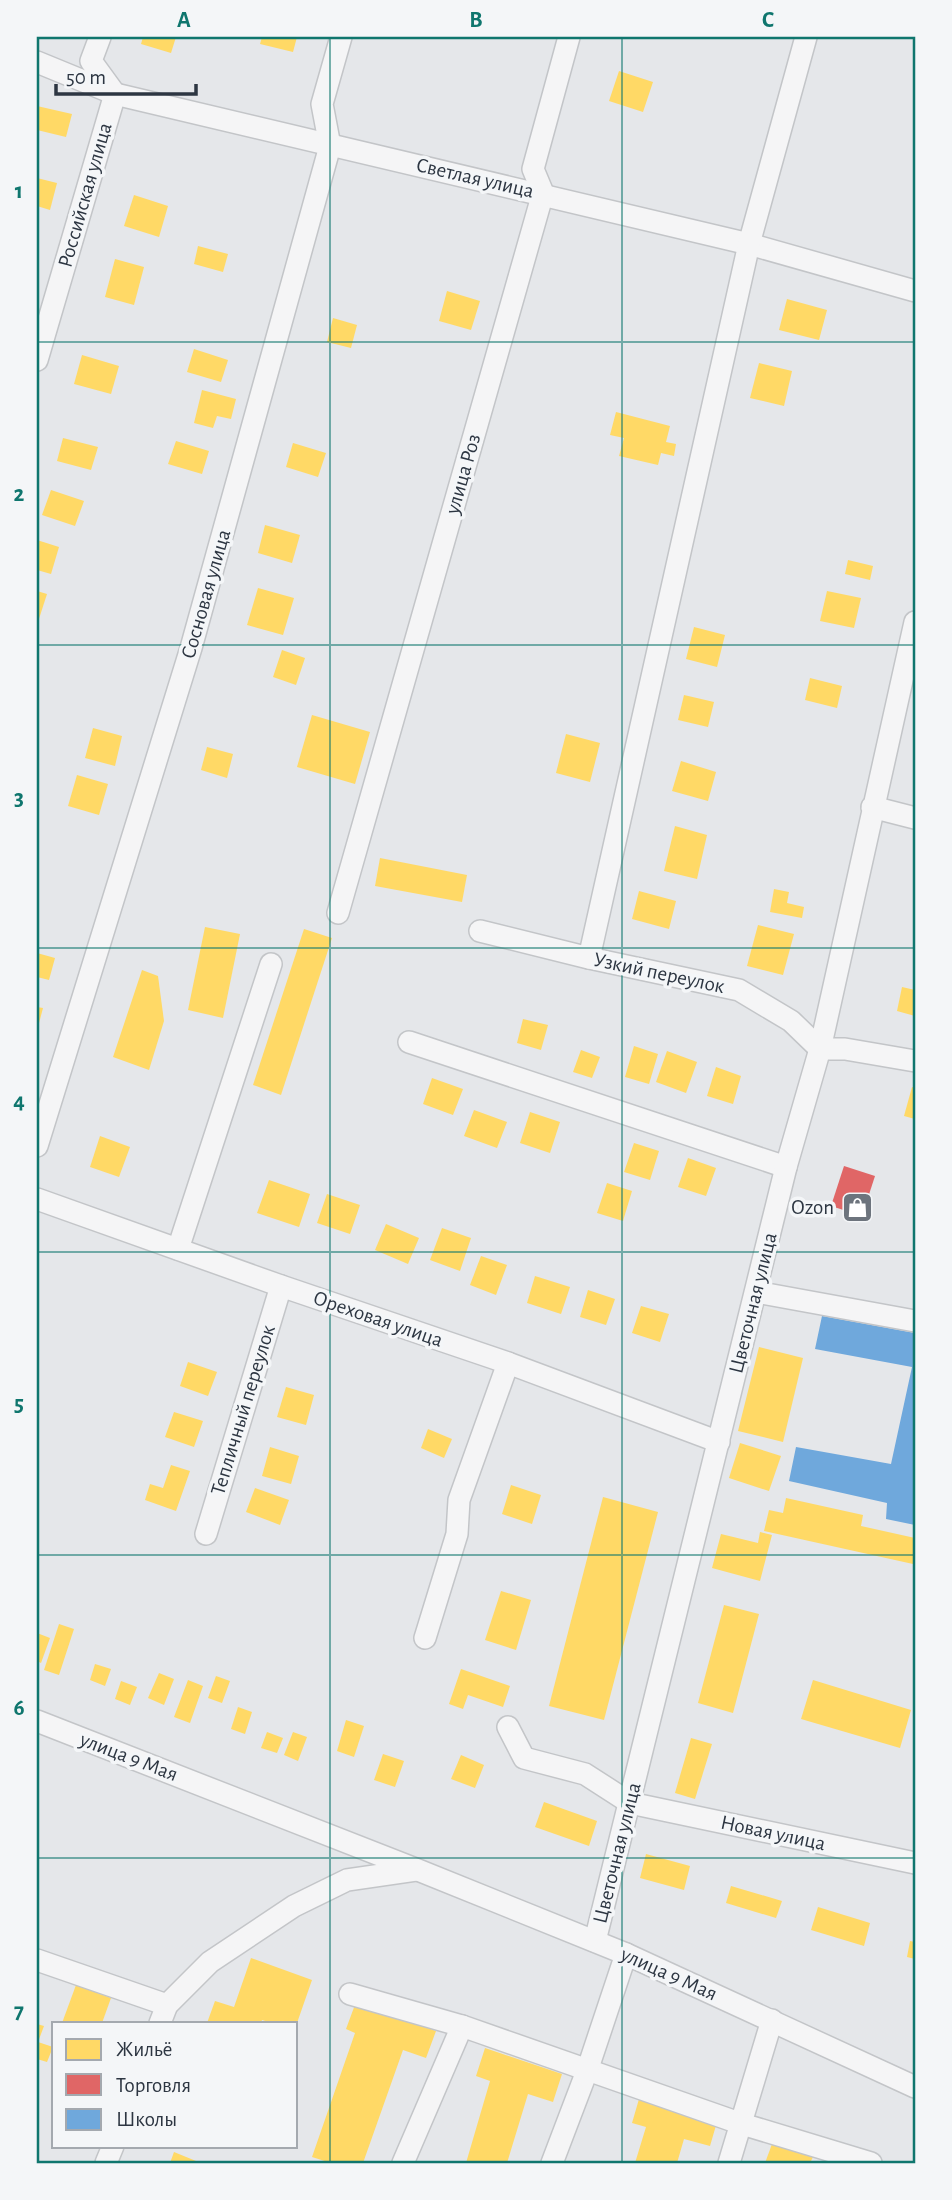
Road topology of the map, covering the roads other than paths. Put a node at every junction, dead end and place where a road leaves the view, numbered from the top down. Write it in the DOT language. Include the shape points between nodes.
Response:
graph roads {
  1 [pos="100,37"];
  2 [pos="341,37"];
  3 [pos="569,37"];
  4 [pos="806,37"];
  5 [pos="37,62"];
  6 [pos="115,94"];
  7 [pos="330,146"];
  8 [pos="543,193"];
  9 [pos="749,244"];
  10 [pos="915,291"];
  11 [pos="37,360"];
  12 [pos="915,622"];
  13 [pos="872,807"];
  14 [pos="915,818"];
  15 [pos="338,913"];
  16 [pos="481,931"];
  17 [pos="589,958"];
  18 [pos="271,964"];
  19 [pos="410,1042"];
  20 [pos="820,1049"];
  21 [pos="915,1061"];
  22 [pos="37,1146"];
  23 [pos="786,1167"];
  24 [pos="37,1199"];
  25 [pos="178,1249"];
  26 [pos="281,1286"];
  27 [pos="756,1292"];
  28 [pos="915,1321"];
  29 [pos="508,1363"];
  30 [pos="719,1442"];
  31 [pos="206,1534"];
  32 [pos="425,1638"];
  33 [pos="37,1721"];
  34 [pos="508,1727"];
  35 [pos="630,1803"];
  36 [pos="915,1863"];
  37 [pos="418,1870"];
  38 [pos="595,1941"];
  39 [pos="626,1954"];
  40 [pos="37,1960"];
  41 [pos="350,1994"];
  42 [pos="164,2014"];
  43 [pos="772,2021"];
  44 [pos="462,2026"];
  45 [pos="587,2071"];
  46 [pos="915,2087"];
  47 [pos="742,2124"];
  48 [pos="403,2163"];
  49 [pos="552,2163"];
  50 [pos="729,2163"];
  51 [pos="871,2163"];
  1 -- 6 [label="street, Российская улица" via="91,61"];
  2 -- 7 [label="street, Сосновая улица" via="322,104"];
  3 -- 8 [label="street, улица Роз" via="533,169"];
  4 -- 9 [label="street"];
  5 -- 6 [label="street, Светлая улица"];
  6 -- 7 [label="street, Светлая улица"];
  6 -- 11 [label="street, Российская улица"];
  7 -- 8 [label="street, Светлая улица"];
  7 -- 22 [label="street, Сосновая улица" via="191,649"];
  8 -- 9 [label="street, Светлая улица"];
  8 -- 15 [label="street, улица Роз"];
  9 -- 10 [label="street, Светлая улица"];
  9 -- 17 [label="street"];
  12 -- 13 [label="street, Цветочная улица"];
  13 -- 14 [label="street"];
  13 -- 20 [label="street, Цветочная улица"];
  16 -- 17 [label="street, Узкий переулок"];
  17 -- 20 [label="street, Узкий переулок" via="739,990 791,1021"];
  18 -- 25 [label="street"];
  19 -- 23 [label="street"];
  20 -- 21 [label="street"];
  20 -- 23 [label="street, Цветочная улица"];
  23 -- 27 [label="street, Цветочная улица"];
  24 -- 25 [label="street, Ореховая улица"];
  25 -- 26 [label="street, Ореховая улица"];
  26 -- 29 [label="street, Ореховая улица"];
  26 -- 31 [label="street, Тепличный переулок"];
  27 -- 28 [label="street"];
  27 -- 30 [label="street, Цветочная улица"];
  29 -- 30 [label="street, Ореховая улица"];
  29 -- 32 [label="street" via="459,1500 457,1534"];
  30 -- 35 [label="street, Цветочная улица"];
  33 -- 37 [label="street, улица 9 Мая"];
  34 -- 35 [label="street" via="524,1758 585,1774"];
  35 -- 36 [label="street, Новая улица"];
  35 -- 38 [label="street, Цветочная улица"];
  37 -- 38 [label="street, улица 9 Мая"];
  37 -- 42 [label="street, улица 9 Мая" via="348,1880 294,1906 209,1962"];
  38 -- 39 [label="street, улица 9 Мая"];
  39 -- 43 [label="street, улица 9 Мая"];
  39 -- 45 [label="street"];
  40 -- 42 [label="street, улица 9 Мая"];
  41 -- 44 [label="street"];
  43 -- 46 [label="street, улица 9 Мая"];
  43 -- 47 [label="street"];
  44 -- 45 [label="street"];
  44 -- 48 [label="street"];
  45 -- 47 [label="street"];
  45 -- 49 [label="street"];
  47 -- 50 [label="street"];
  47 -- 51 [label="street"];
}
